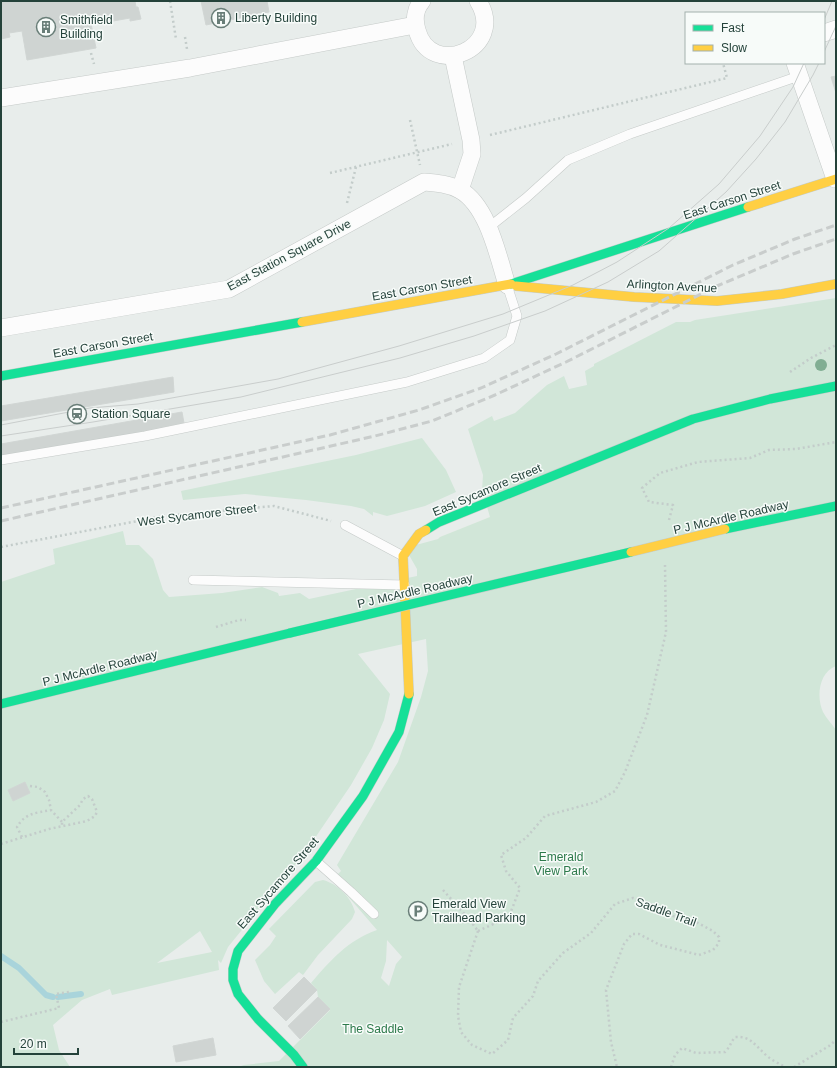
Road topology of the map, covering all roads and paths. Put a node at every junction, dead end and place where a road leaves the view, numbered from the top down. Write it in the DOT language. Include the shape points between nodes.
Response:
graph roads {
  1 [pos="170,1"];
  2 [pos="422,1"];
  3 [pos="478,1"];
  4 [pos="415,25"];
  5 [pos="836,29"];
  6 [pos="825,34"];
  7 [pos="185,37"];
  8 [pos="176,39"];
  9 [pos="188,52"];
  10 [pos="91,53"];
  11 [pos="453,56"];
  12 [pos="722,64"];
  13 [pos="95,68"];
  14 [pos="797,70"];
  15 [pos="1,98"];
  16 [pos="410,120"];
  17 [pos="487,136"];
  18 [pos="453,144"];
  19 [pos="418,152"];
  20 [pos="356,167"];
  21 [pos="421,167"];
  22 [pos="330,173"];
  23 [pos="835,179"];
  24 [pos="460,190"];
  25 [pos="348,199"];
  26 [pos="488,228"];
  27 [pos="836,284"];
  28 [pos="507,285"];
  29 [pos="1,328"];
  30 [pos="836,345"];
  31 [pos="1,376"];
  32 [pos="836,386"];
  33 [pos="770,399"];
  34 [pos="836,442"];
  35 [pos="1,460"];
  36 [pos="836,506"];
  37 [pos="668,524"];
  38 [pos="345,525"];
  39 [pos="1,547"];
  40 [pos="403,556"];
  41 [pos="665,559"];
  42 [pos="193,580"];
  43 [pos="405,584"];
  44 [pos="1,704"];
  45 [pos="30,786"];
  46 [pos="51,810"];
  47 [pos="62,822"];
  48 [pos="62,826"];
  49 [pos="22,837"];
  50 [pos="1,844"];
  51 [pos="316,861"];
  52 [pos="443,890"];
  53 [pos="374,914"];
  54 [pos="478,931"];
  55 [pos="69,992"];
  56 [pos="1,1022"];
  57 [pos="836,1040"];
  58 [pos="303,1067"];
  59 [pos="617,1067"];
  60 [pos="671,1067"];
  61 [pos="785,1067"];
  62 [pos="794,1067"];
  1 -- 8 [label="path"];
  2 -- 4 [label="street" via="416,14"];
  3 -- 11 [label="street" via="485,18 480,39 473,48"];
  4 -- 11 [label="street" via="418,35 432,51"];
  4 -- 15 [label="street" via="190,68"];
  5 -- 6 [label="street"];
  7 -- 9 [label="path"];
  10 -- 13 [label="path"];
  11 -- 24 [label="street" via="472,154"];
  12 -- 17 [label="path" via="727,78"];
  14 -- 23 [label="street"];
  14 -- 26 [label="lane" via="568,160"];
  16 -- 19 [label="path"];
  18 -- 19 [label="path"];
  19 -- 20 [label="path"];
  19 -- 21 [label="path"];
  20 -- 22 [label="path"];
  20 -- 25 [label="path"];
  23 -- 28 [label="main road, East Carson Street"];
  24 -- 26 [label="street, East Station Square Drive" via="480,210"];
  24 -- 29 [label="street, East Station Square Drive" via="442,183 424,182 228,289"];
  26 -- 28 [label="street, East Station Square Drive"];
  27 -- 28 [label="main road, Arlington Avenue" via="782,294 717,301 634,297"];
  28 -- 31 [label="main road, East Carson Street"];
  28 -- 35 [label="lane" via="517,316 510,340 484,358 407,382 145,436"];
  30 -- 33 [label="path" via="786,375"];
  32 -- 33 [label="main road, East Sycamore Street"];
  33 -- 40 [label="main road, East Sycamore Street" via="693,419 439,522 418,534"];
  34 -- 37 [label="path" via="796,449 769,450 750,458 698,462 660,474 642,488 649,502 673,505"];
  36 -- 44 [label="main road, P J McArdle Roadway, bridge" via="290,633"];
  38 -- 39 [label="path, West Sycamore Street" via="274,506 164,516"];
  38 -- 40 [label="lane"];
  40 -- 43 [label="main road, East Sycamore Street"];
  41 -- 54 [label="path" via="666,632 647,715 625,772 615,791 596,802 546,816 526,838 501,855 506,871 520,888 510,914"];
  42 -- 43 [label="lane"];
  43 -- 51 [label="main road, East Sycamore Street" via="410,692 399,732 363,796"];
  45 -- 46 [label="path" via="38,787 45,792"];
  46 -- 47 [label="path"];
  46 -- 49 [label="path" via="27,815 17,827"];
  47 -- 48 [label="path"];
  47 -- 48 [label="path" via="83,799 88,796 92,799 97,812 95,816 87,821"];
  48 -- 49 [label="path"];
  49 -- 50 [label="path"];
  51 -- 53 [label="lane"];
  51 -- 58 [label="main road, East Sycamore Street" via="275,904 238,951 232,980 238,994 258,1019 294,1054"];
  52 -- 54 [label="path"];
  54 -- 59 [label="path, Saddle Trail" via="459,987 458,1016 462,1032 472,1045 492,1054 508,1040 513,1018 533,996 538,981 563,953 591,933 615,904 633,898 713,931 719,937 719,944 713,950 699,955 660,945 639,934 632,934 624,944 606,990 611,1042"];
  55 -- 56 [label="path" via="56,994 58,1008"];
  57 -- 62 [label="path"];
  60 -- 61 [label="path" via="675,1055 682,1048 696,1053 724,1052 735,1037 741,1036 753,1041 764,1054"];
}
